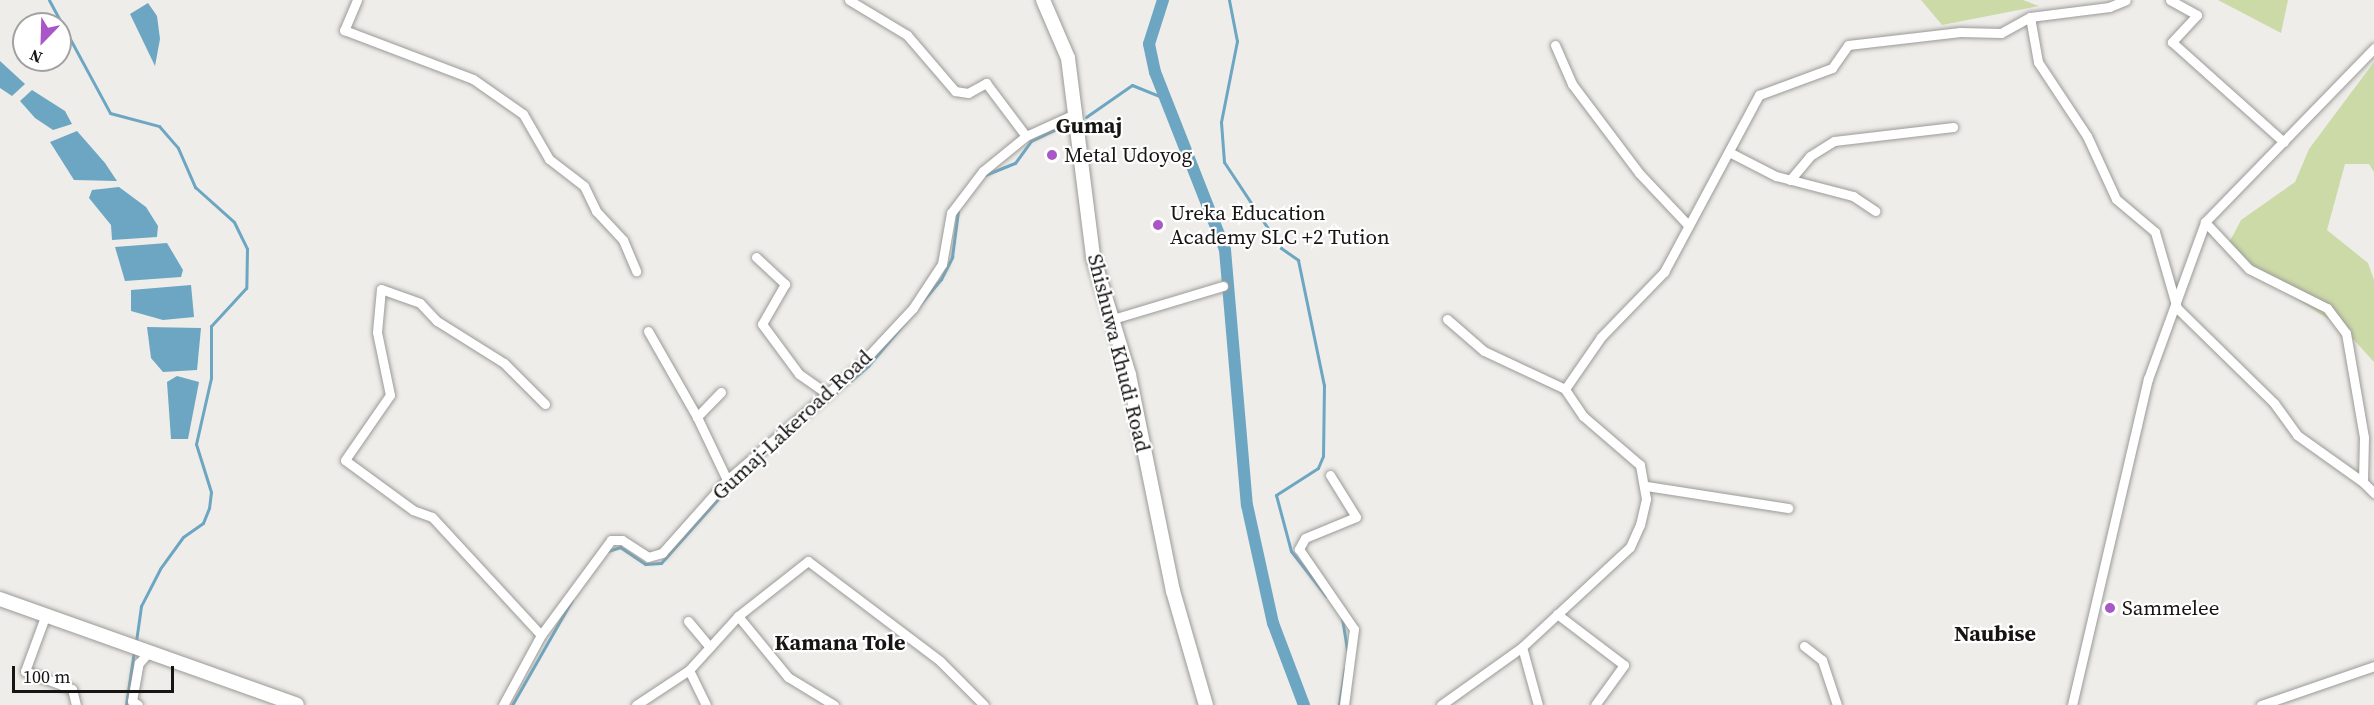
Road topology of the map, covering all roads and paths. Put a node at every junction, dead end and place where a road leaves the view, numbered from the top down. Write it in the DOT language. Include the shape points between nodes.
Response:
graph roads {
  1 [pos="357,0"];
  2 [pos="849,0"];
  3 [pos="1043,0"];
  4 [pos="2126,0"];
  5 [pos="2170,0"];
  6 [pos="2030,17"];
  7 [pos="1555,45"];
  8 [pos="2374,48"];
  9 [pos="1077,113"];
  10 [pos="1953,127"];
  11 [pos="1026,136"];
  12 [pos="2284,142"];
  13 [pos="1729,152"];
  14 [pos="1790,180"];
  15 [pos="1875,211"];
  16 [pos="2205,222"];
  17 [pos="1688,225"];
  18 [pos="756,257"];
  19 [pos="636,271"];
  20 [pos="1222,286"];
  21 [pos="2173,299"];
  22 [pos="1113,319"];
  23 [pos="1447,319"];
  24 [pos="648,331"];
  25 [pos="1565,389"];
  26 [pos="721,392"];
  27 [pos="828,394"];
  28 [pos="545,404"];
  29 [pos="697,417"];
  30 [pos="1330,475"];
  31 [pos="727,480"];
  32 [pos="2362,482"];
  33 [pos="1646,486"];
  34 [pos="2374,493"];
  35 [pos="1788,508"];
  36 [pos="0,598"];
  37 [pos="46,614"];
  38 [pos="1557,614"];
  39 [pos="738,616"];
  40 [pos="688,621"];
  41 [pos="541,635"];
  42 [pos="1804,646"];
  43 [pos="710,647"];
  44 [pos="1522,647"];
  45 [pos="147,653"];
  46 [pos="2374,666"];
  47 [pos="689,670"];
  48 [pos="76,705"];
  49 [pos="138,705"];
  50 [pos="297,705"];
  51 [pos="503,705"];
  52 [pos="636,705"];
  53 [pos="706,705"];
  54 [pos="834,705"];
  55 [pos="984,705"];
  56 [pos="1206,705"];
  57 [pos="1344,705"];
  58 [pos="1441,705"];
  59 [pos="1538,705"];
  60 [pos="1595,705"];
  61 [pos="1837,705"];
  62 [pos="2072,705"];
  63 [pos="2260,705"];
  1 -- 19 [label="street" via="344,30 473,79 523,114 549,159 584,186 596,211 623,240"];
  2 -- 11 [label="street" via="902,31 954,91 968,93 986,83"];
  3 -- 9 [label="main road, Shishuwa Khudi Road" via="1068,58"];
  4 -- 6 [label="street" via="2109,7"];
  5 -- 12 [label="street" via="2197,15 2172,42"];
  6 -- 13 [label="street" via="2001,33 1960,32 1848,45 1833,68 1759,95 1740,122"];
  6 -- 21 [label="street" via="2038,62 2087,136 2116,199 2155,232"];
  7 -- 17 [label="street" via="1572,84 1639,173"];
  8 -- 12 [label="street"];
  9 -- 11 [label="street, Gumaj-Lakeroad Road"];
  9 -- 22 [label="main road, Shishuwa Khudi Road" via="1093,257"];
  10 -- 14 [label="street" via="1834,141"];
  11 -- 27 [label="street, Gumaj-Lakeroad Road" via="983,171 956,203 947,225 942,264 913,308"];
  12 -- 16 [label="street"];
  13 -- 14 [label="street"];
  13 -- 17 [label="street"];
  14 -- 15 [label="street" via="1853,196"];
  16 -- 21 [label="street"];
  16 -- 32 [label="street" via="2249,269 2327,308 2346,333 2364,437"];
  17 -- 25 [label="street" via="1664,272 1601,337"];
  18 -- 27 [label="street" via="785,284 762,324 800,374"];
  20 -- 22 [label="street"];
  21 -- 32 [label="street" via="2274,403 2297,435"];
  21 -- 62 [label="street" via="2148,379"];
  22 -- 56 [label="main road, Shishuwa Khudi Road" via="1139,415 1173,591"];
  23 -- 25 [label="street" via="1484,351"];
  24 -- 29 [label="street"];
  25 -- 33 [label="street" via="1583,416 1641,465"];
  26 -- 29 [label="street"];
  27 -- 31 [label="street, Gumaj-Lakeroad Road"];
  28 -- 41 [label="street" via="504,363 436,321 420,303 381,289 376,332 390,395 345,460 413,510 432,517"];
  29 -- 31 [label="street"];
  30 -- 57 [label="street" via="1356,517 1305,538 1299,549 1353,629"];
  31 -- 41 [label="street, Gumaj-Lakeroad Road" via="658,556 611,540"];
  32 -- 34 [label="street"];
  33 -- 35 [label="street"];
  33 -- 38 [label="street" via="1630,547"];
  36 -- 37 [label="main road"];
  37 -- 45 [label="main road"];
  37 -- 48 [label="street" via="25,671 72,689"];
  38 -- 44 [label="street"];
  38 -- 60 [label="street" via="1624,665"];
  39 -- 43 [label="street"];
  39 -- 54 [label="street" via="788,677"];
  39 -- 55 [label="street" via="808,561 940,661"];
  40 -- 43 [label="street"];
  41 -- 51 [label="street, Gumaj-Lakeroad Road"];
  42 -- 61 [label="street" via="1822,660"];
  43 -- 47 [label="street"];
  44 -- 58 [label="street"];
  44 -- 59 [label="street"];
  45 -- 49 [label="street" via="140,663 132,701"];
  45 -- 50 [label="main road"];
  46 -- 63 [label="street"];
  47 -- 52 [label="street"];
  47 -- 53 [label="street"];
}
